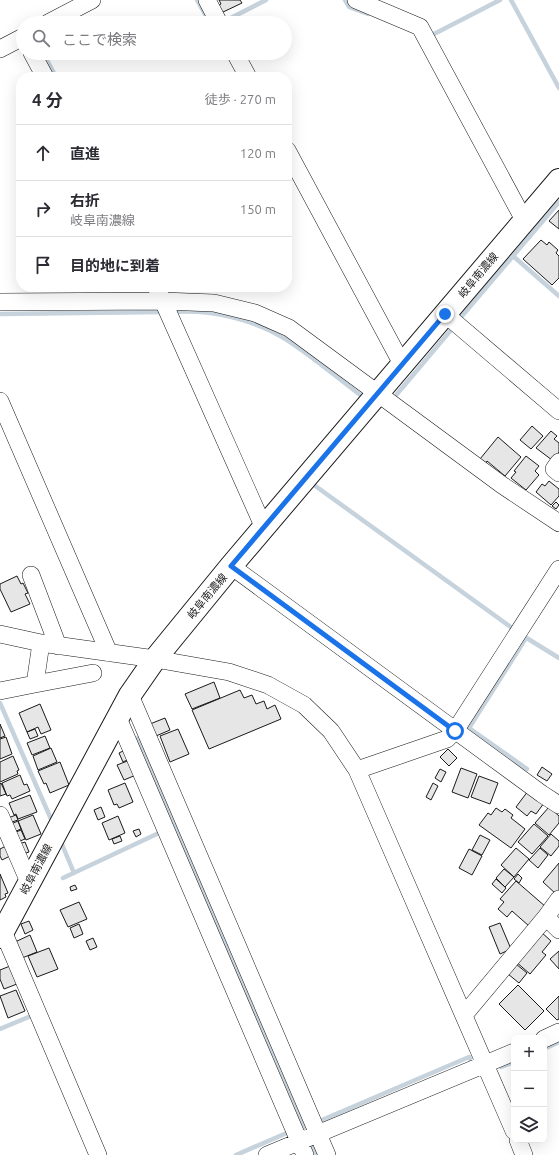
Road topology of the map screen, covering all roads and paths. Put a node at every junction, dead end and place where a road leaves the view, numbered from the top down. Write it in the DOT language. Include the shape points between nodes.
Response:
graph roads {
  1 [pos="92,0"];
  2 [pos="207,0"];
  3 [pos="356,0"];
  4 [pos="61,16"];
  5 [pos="215,16"];
  6 [pos="16,40"];
  7 [pos="0,49"];
  8 [pos="36,60"];
  9 [pos="239,60"];
  10 [pos="42,72"];
  11 [pos="245,72"];
  12 [pos="292,159"];
  13 [pos="559,180"];
  14 [pos="524,220"];
  15 [pos="160,294"];
  16 [pos="0,302"];
  17 [pos="445,314"];
  18 [pos="402,364"];
  19 [pos="378,392"];
  20 [pos="0,401"];
  21 [pos="559,411"];
  22 [pos="559,462"];
  23 [pos="559,472"];
  24 [pos="559,523"];
  25 [pos="264,528"];
  26 [pos="231,566"];
  27 [pos="559,569"];
  28 [pos="31,575"];
  29 [pos="0,634"];
  30 [pos="41,643"];
  31 [pos="58,646"];
  32 [pos="109,653"];
  33 [pos="155,659"];
  34 [pos="93,673"];
  35 [pos="35,684"];
  36 [pos="0,691"];
  37 [pos="130,695"];
  38 [pos="118,718"];
  39 [pos="455,731"];
  40 [pos="357,770"];
  41 [pos="559,805"];
  42 [pos="0,815"];
  43 [pos="29,882"];
  44 [pos="559,900"];
  45 [pos="546,917"];
  46 [pos="3,928"];
  47 [pos="559,930"];
  48 [pos="464,1015"];
  49 [pos="559,1032"];
  50 [pos="547,1038"];
  51 [pos="511,1053"];
  52 [pos="485,1064"];
  53 [pos="511,1124"];
  54 [pos="307,1141"];
  55 [pos="519,1143"];
  56 [pos="98,1155"];
  57 [pos="267,1155"];
  58 [pos="326,1155"];
  59 [pos="524,1155"];
  1 -- 4 [label="street"];
  2 -- 5 [label="street"];
  3 -- 14 [label="street" via="420,27"];
  6 -- 7 [label="street"];
  8 -- 10 [label="street"];
  9 -- 11 [label="street"];
  12 -- 18 [label="street"];
  13 -- 14 [label="main road, 岐阜南濃線"];
  14 -- 17 [label="main road, 岐阜南濃線"];
  15 -- 16 [label="street"];
  15 -- 19 [label="street" via="214,302 262,316 289,328"];
  15 -- 25 [label="street"];
  17 -- 18 [label="main road, 岐阜南濃線"];
  17 -- 21 [label="street"];
  18 -- 19 [label="main road, 岐阜南濃線"];
  19 -- 24 [label="street" via="502,485"];
  19 -- 25 [label="main road, 岐阜南濃線"];
  20 -- 32 [label="street"];
  22 -- 23 [label="street" via="554,469"];
  25 -- 26 [label="main road, 岐阜南濃線"];
  26 -- 33 [label="main road, 岐阜南濃線"];
  26 -- 39 [label="street"];
  27 -- 39 [label="street"];
  28 -- 31 [label="street"];
  29 -- 30 [label="street"];
  30 -- 31 [label="street"];
  30 -- 35 [label="street"];
  31 -- 32 [label="street"];
  32 -- 33 [label="street"];
  33 -- 37 [label="main road, 岐阜南濃線"];
  33 -- 40 [label="street" via="229,672 268,685 304,705 331,731"];
  34 -- 35 [label="street"];
  35 -- 36 [label="street"];
  37 -- 38 [label="main road, 岐阜南濃線"];
  37 -- 54 [label="street"];
  38 -- 43 [label="main road, 岐阜南濃線"];
  38 -- 54 [label="street"];
  39 -- 40 [label="street" via="447,739"];
  39 -- 41 [label="street"];
  40 -- 48 [label="street"];
  42 -- 43 [label="street"];
  43 -- 46 [label="main road, 岐阜南濃線"];
  44 -- 45 [label="street"];
  45 -- 47 [label="street"];
  45 -- 48 [label="street"];
  46 -- 56 [label="street"];
  48 -- 52 [label="street"];
  49 -- 50 [label="street"];
  51 -- 52 [label="street"];
  52 -- 53 [label="street"];
  52 -- 54 [label="street"];
  54 -- 57 [label="street"];
  54 -- 58 [label="street"];
  55 -- 59 [label="street"];
}
